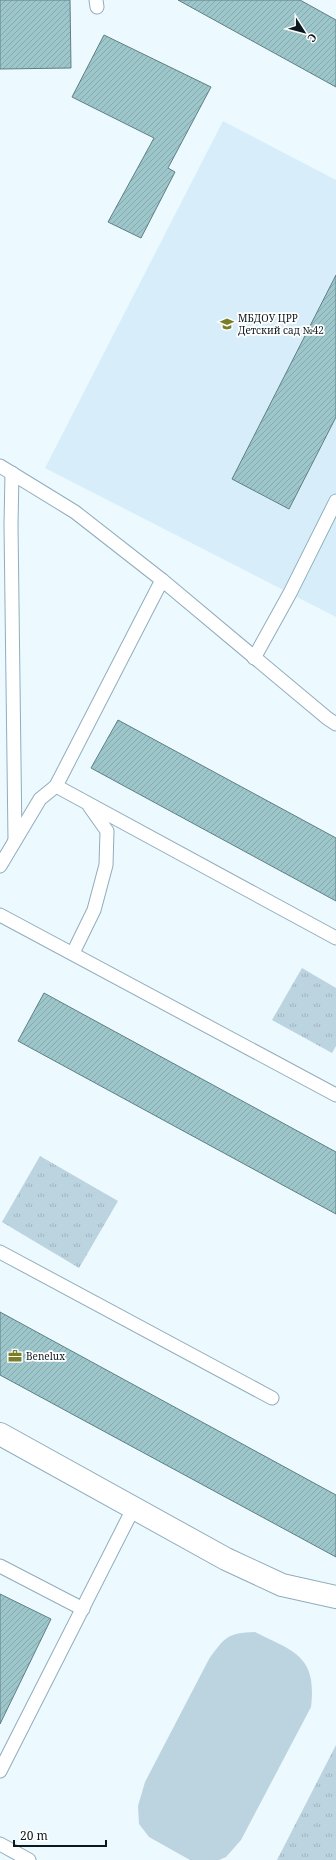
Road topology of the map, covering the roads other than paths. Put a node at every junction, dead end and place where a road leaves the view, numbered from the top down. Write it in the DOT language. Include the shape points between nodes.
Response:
graph roads {
  1 [pos="0,466"];
  2 [pos="12,473"];
  3 [pos="336,502"];
  4 [pos="162,580"];
  5 [pos="254,658"];
  6 [pos="336,724"];
  7 [pos="56,786"];
  8 [pos="87,803"];
  9 [pos="15,840"];
  10 [pos="0,866"];
  11 [pos="0,915"];
  12 [pos="336,938"];
  13 [pos="73,953"];
  14 [pos="336,1095"];
  15 [pos="0,1252"];
  16 [pos="272,1398"];
  17 [pos="0,1434"];
  18 [pos="133,1509"];
  19 [pos="0,1566"];
  20 [pos="336,1598"];
  21 [pos="83,1609"];
  22 [pos="0,1771"];
  23 [pos="0,1844"];
  24 [pos="29,1860"];
  1 -- 2 [label="lane"];
  2 -- 4 [label="lane" via="75,512"];
  2 -- 9 [label="lane" via="10,525"];
  3 -- 5 [label="lane"];
  4 -- 5 [label="lane"];
  4 -- 7 [label="lane"];
  5 -- 6 [label="lane"];
  7 -- 8 [label="lane"];
  7 -- 9 [label="lane" via="40,798"];
  8 -- 12 [label="lane"];
  8 -- 13 [label="lane" via="108,831 106,865 94,910"];
  9 -- 10 [label="lane"];
  11 -- 13 [label="lane"];
  13 -- 14 [label="lane"];
  15 -- 16 [label="lane"];
  17 -- 18 [label="street"];
  18 -- 20 [label="street" via="226,1559 282,1585"];
  18 -- 21 [label="lane"];
  19 -- 21 [label="lane"];
  21 -- 22 [label="lane"];
  23 -- 24 [label="lane"];
}
